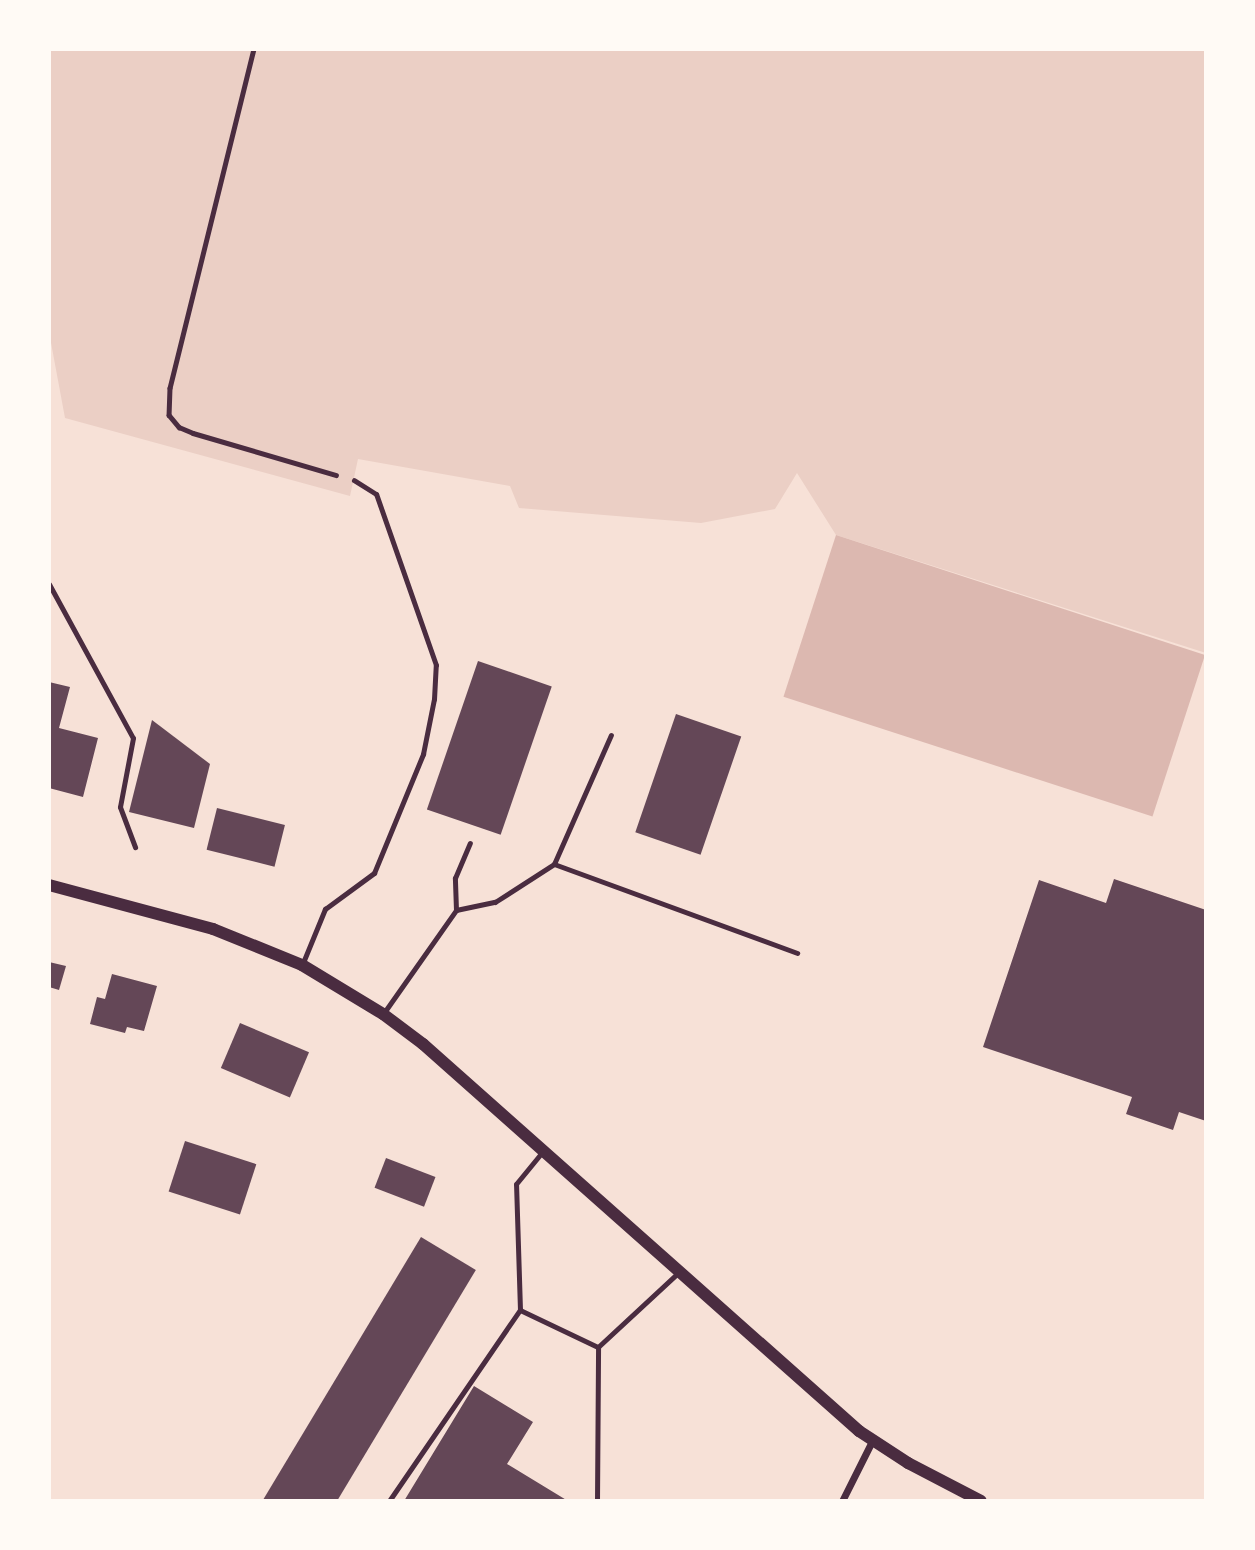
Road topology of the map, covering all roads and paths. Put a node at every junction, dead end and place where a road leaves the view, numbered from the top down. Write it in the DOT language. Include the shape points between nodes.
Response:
graph roads {
  1 [pos="254,49"];
  2 [pos="354,480"];
  3 [pos="49,583"];
  4 [pos="611,735"];
  5 [pos="470,843"];
  6 [pos="135,847"];
  7 [pos="554,864"];
  8 [pos="49,885"];
  9 [pos="456,910"];
  10 [pos="797,953"];
  11 [pos="302,965"];
  12 [pos="383,1014"];
  13 [pos="543,1151"];
  14 [pos="679,1272"];
  15 [pos="520,1310"];
  16 [pos="598,1347"];
  17 [pos="872,1440"];
  18 [pos="389,1501"];
  19 [pos="597,1501"];
  20 [pos="842,1501"];
  21 [pos="981,1501"];
  1 -- 2 [label="path" via="170,388 169,415 178,427 193,433"];
  2 -- 11 [label="lane" via="376,494 436,664 434,699 423,754 374,873 325,909"];
  3 -- 6 [label="lane" via="132,738 120,807"];
  4 -- 7 [label="lane"];
  5 -- 9 [label="lane" via="455,878"];
  7 -- 9 [label="lane" via="495,902"];
  7 -- 10 [label="lane"];
  8 -- 11 [label="street" via="213,929"];
  9 -- 12 [label="lane"];
  11 -- 12 [label="street"];
  12 -- 13 [label="street"];
  13 -- 14 [label="street"];
  13 -- 15 [label="lane" via="516,1184"];
  14 -- 16 [label="lane"];
  14 -- 17 [label="street"];
  15 -- 16 [label="lane"];
  15 -- 18 [label="lane"];
  16 -- 19 [label="lane"];
  17 -- 20 [label="street"];
  17 -- 21 [label="street"];
}
